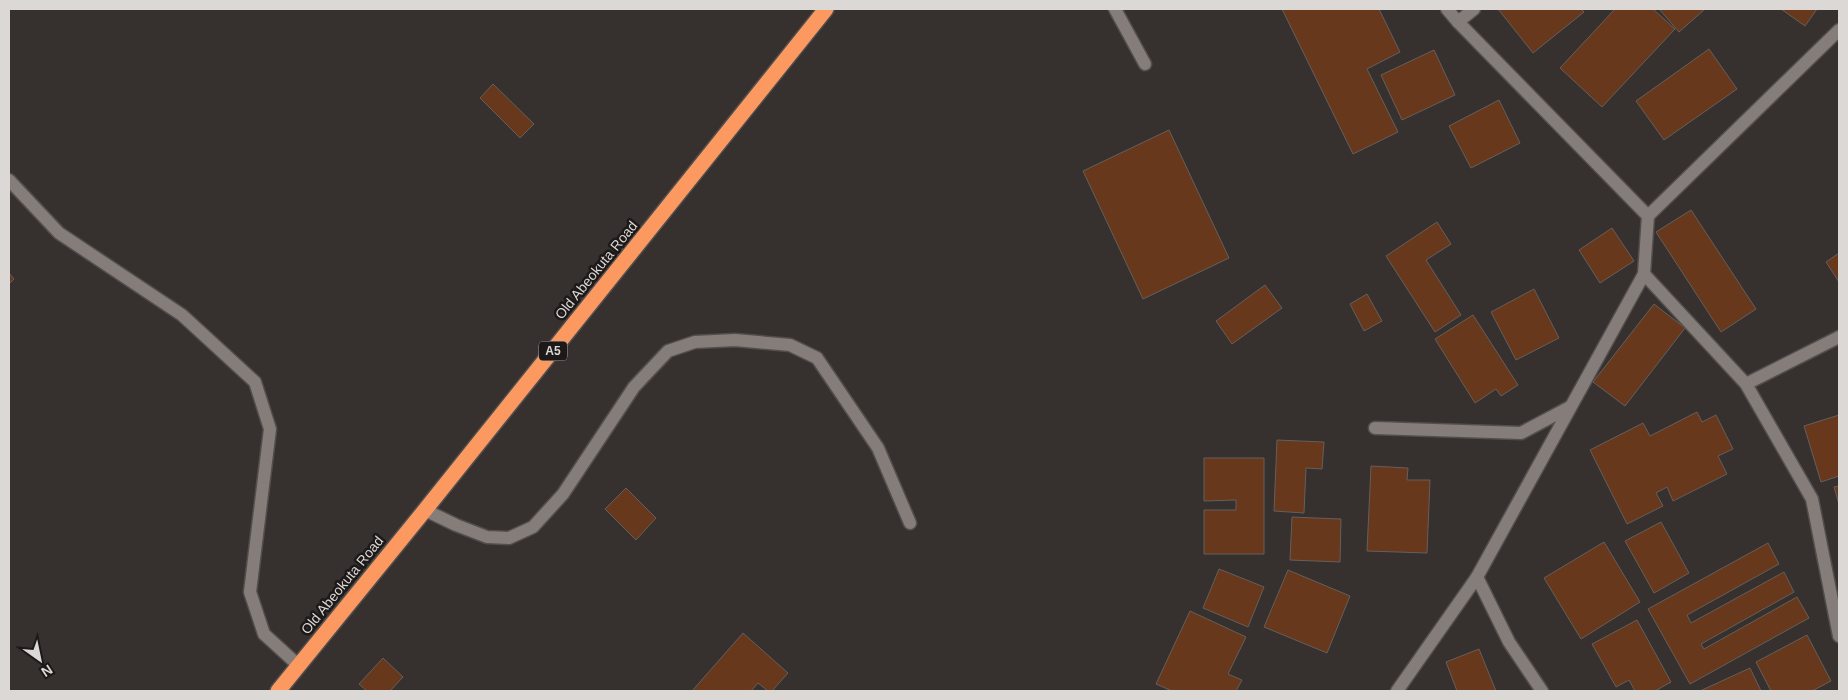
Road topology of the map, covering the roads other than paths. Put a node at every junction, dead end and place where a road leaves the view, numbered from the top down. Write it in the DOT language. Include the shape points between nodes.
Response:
graph roads {
  1 [pos="826,9"];
  2 [pos="1115,9"];
  3 [pos="1447,9"];
  4 [pos="1474,9"];
  5 [pos="1458,22"];
  6 [pos="1839,30"];
  7 [pos="1146,64"];
  8 [pos="9,180"];
  9 [pos="1648,216"];
  10 [pos="1644,274"];
  11 [pos="1839,337"];
  12 [pos="1746,384"];
  13 [pos="1570,407"];
  14 [pos="1375,428"];
  15 [pos="425,510"];
  16 [pos="910,523"];
  17 [pos="1477,577"];
  18 [pos="1839,636"];
  19 [pos="298,665"];
  20 [pos="278,691"];
  21 [pos="1396,691"];
  22 [pos="1542,691"];
  1 -- 15 [label="highway, Old Abeokuta Road / A5"];
  2 -- 7 [label="street"];
  3 -- 5 [label="street"];
  4 -- 5 [label="street"];
  5 -- 9 [label="street"];
  6 -- 9 [label="street"];
  8 -- 19 [label="street" via="59,233 182,316 255,382 270,428 250,592 264,634"];
  9 -- 10 [label="street"];
  10 -- 12 [label="street"];
  10 -- 13 [label="street"];
  11 -- 12 [label="street"];
  12 -- 18 [label="street" via="1812,499"];
  13 -- 14 [label="street" via="1521,433"];
  13 -- 17 [label="street"];
  15 -- 16 [label="street" via="487,537 509,538 533,526 563,494 634,387 668,351 695,342 735,340 790,345 817,358 878,448"];
  15 -- 19 [label="highway, Old Abeokuta Road / A5"];
  17 -- 21 [label="street"];
  17 -- 22 [label="street" via="1509,642"];
  19 -- 20 [label="highway, Old Abeokuta Road / A5"];
}
